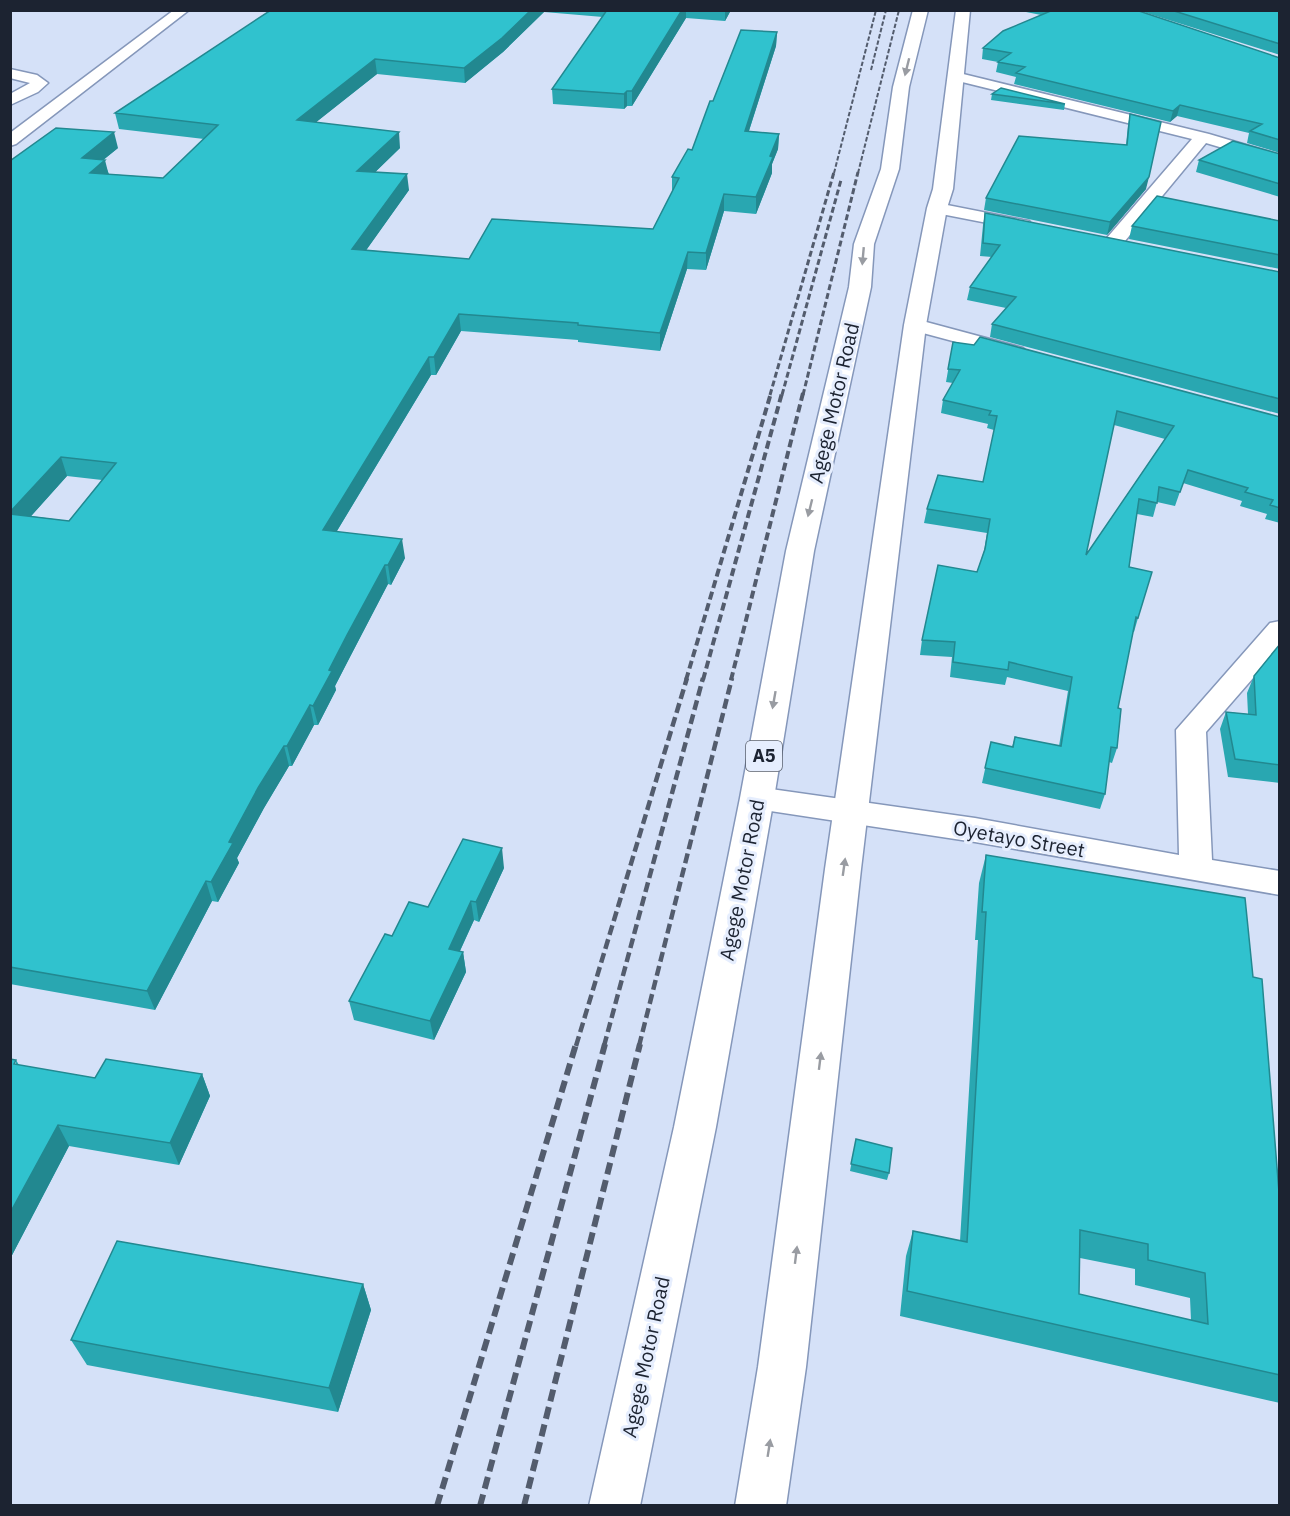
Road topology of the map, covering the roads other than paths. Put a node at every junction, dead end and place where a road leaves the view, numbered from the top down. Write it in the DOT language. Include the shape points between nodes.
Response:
graph roads {
  1 [pos="183,10"];
  2 [pos="921,10"];
  3 [pos="963,10"];
  4 [pos="10,73"];
  5 [pos="955,76"];
  6 [pos="10,100"];
  7 [pos="1203,137"];
  8 [pos="10,141"];
  9 [pos="1280,160"];
  10 [pos="937,208"];
  11 [pos="1043,229"];
  12 [pos="1090,238"];
  13 [pos="1113,243"];
  14 [pos="1135,247"];
  15 [pos="915,325"];
  16 [pos="1041,359"];
  17 [pos="1280,628"];
  18 [pos="757,798"];
  19 [pos="851,813"];
  20 [pos="1196,870"];
  21 [pos="1280,883"];
  22 [pos="614,1506"];
  23 [pos="760,1506"];
  1 -- 8 [label="street"];
  2 -- 18 [label="highway, Agege Motor Road / A5, one-way" via="901,87 890,169 864,244 860,287 800,551"];
  3 -- 5 [label="highway"];
  4 -- 6 [label="street" via="40,83"];
  5 -- 7 [label="street"];
  5 -- 10 [label="highway" via="943,189"];
  7 -- 9 [label="street"];
  7 -- 13 [label="street"];
  10 -- 11 [label="street"];
  10 -- 15 [label="highway"];
  12 -- 13 [label="street"];
  13 -- 14 [label="street"];
  15 -- 16 [label="street"];
  15 -- 19 [label="highway"];
  17 -- 20 [label="street" via="1191,730"];
  18 -- 19 [label="street, Oyetayo Street"];
  18 -- 22 [label="highway, Agege Motor Road / A5" via="696,1127"];
  19 -- 20 [label="street, Oyetayo Street" via="975,830"];
  23 -- 19 [label="highway, one-way" via="782,1367"];
  20 -- 21 [label="street, Oyetayo Street"];
}
